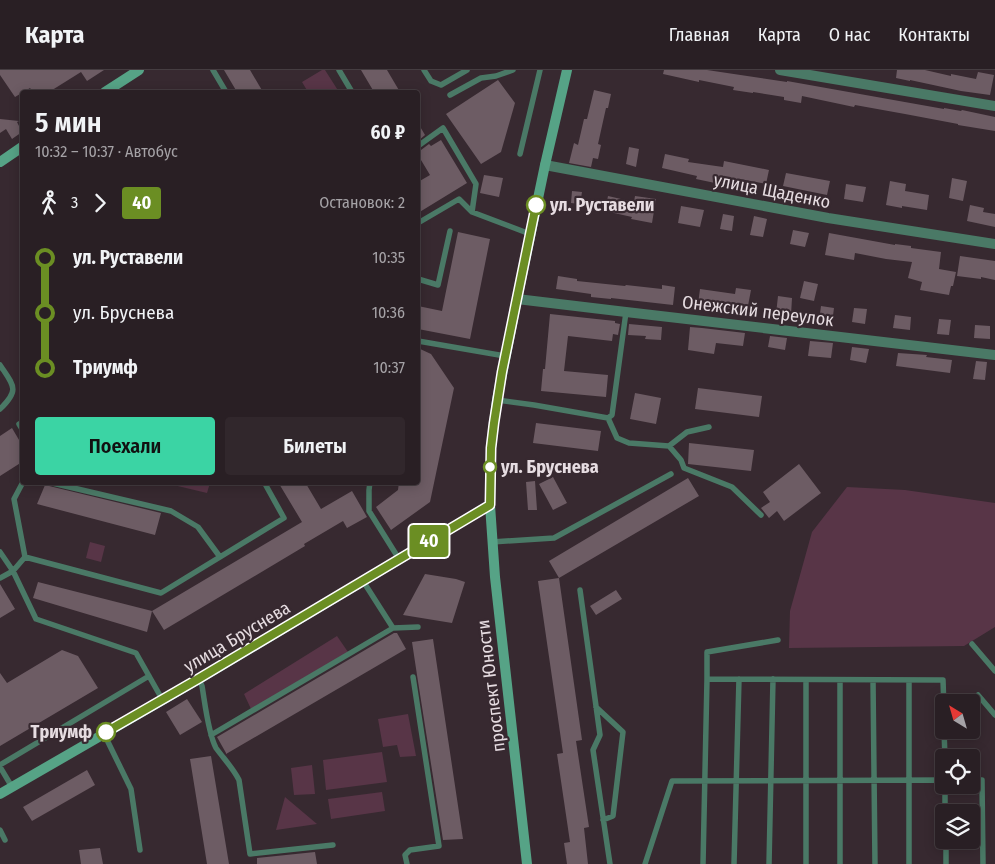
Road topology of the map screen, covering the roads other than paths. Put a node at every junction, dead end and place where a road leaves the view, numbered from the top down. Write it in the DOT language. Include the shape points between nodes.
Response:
graph roads {
  1 [pos="139,70"];
  2 [pos="213,70"];
  3 [pos="339,70"];
  4 [pos="424,70"];
  5 [pos="467,70"];
  6 [pos="513,70"];
  7 [pos="540,70"];
  8 [pos="567,70"];
  9 [pos="780,70"];
  10 [pos="108,90"];
  11 [pos="225,90"];
  12 [pos="351,90"];
  13 [pos="450,95"];
  14 [pos="995,106"];
  15 [pos="420,145"];
  16 [pos="20,148"];
  17 [pos="520,154"];
  18 [pos="0,162"];
  19 [pos="545,165"];
  20 [pos="472,212"];
  21 [pos="420,222"];
  22 [pos="450,232"];
  23 [pos="530,234"];
  24 [pos="995,244"];
  25 [pos="420,280"];
  26 [pos="517,298"];
  27 [pos="626,312"];
  28 [pos="420,341"];
  29 [pos="995,354"];
  30 [pos="505,356"];
  31 [pos="0,366"];
  32 [pos="497,400"];
  33 [pos="0,409"];
  34 [pos="608,418"];
  35 [pos="709,428"];
  36 [pos="668,446"];
  37 [pos="671,474"];
  38 [pos="21,485"];
  39 [pos="61,485"];
  40 [pos="266,485"];
  41 [pos="370,485"];
  42 [pos="490,505"];
  43 [pos="761,515"];
  44 [pos="492,542"];
  45 [pos="0,552"];
  46 [pos="25,557"];
  47 [pos="220,557"];
  48 [pos="399,559"];
  49 [pos="13,571"];
  50 [pos="0,578"];
  51 [pos="363,581"];
  52 [pos="580,590"];
  53 [pos="418,627"];
  54 [pos="393,628"];
  55 [pos="778,640"];
  56 [pos="972,644"];
  57 [pos="995,671"];
  58 [pos="149,676"];
  59 [pos="413,677"];
  60 [pos="198,679"];
  61 [pos="707,679"];
  62 [pos="739,679"];
  63 [pos="773,679"];
  64 [pos="806,680"];
  65 [pos="840,680"];
  66 [pos="873,680"];
  67 [pos="909,680"];
  68 [pos="943,694"];
  69 [pos="980,697"];
  70 [pos="162,699"];
  71 [pos="596,707"];
  72 [pos="995,715"];
  73 [pos="106,732"];
  74 [pos="211,736"];
  75 [pos="0,766"];
  76 [pos="806,780"];
  77 [pos="840,780"];
  78 [pos="874,780"];
  79 [pos="909,780"];
  80 [pos="935,780"];
  81 [pos="980,780"];
  82 [pos="706,781"];
  83 [pos="736,781"];
  84 [pos="771,781"];
  85 [pos="12,787"];
  86 [pos="0,794"];
  87 [pos="603,820"];
  88 [pos="0,830"];
  89 [pos="5,840"];
  90 [pos="333,845"];
  91 [pos="946,849"];
  92 [pos="140,850"];
  93 [pos="407,864"];
  94 [pos="527,864"];
  95 [pos="610,864"];
  96 [pos="645,864"];
  97 [pos="703,864"];
  98 [pos="734,864"];
  99 [pos="769,864"];
  100 [pos="806,864"];
  101 [pos="840,864"];
  102 [pos="874,864"];
  103 [pos="909,864"];
  104 [pos="946,864"];
  105 [pos="984,864"];
  1 -- 10 [label="main road"];
  2 -- 11 [label="lane"];
  3 -- 12 [label="lane"];
  4 -- 5 [label="lane" via="430,81 441,85"];
  6 -- 13 [label="lane" via="481,78"];
  7 -- 17 [label="lane"];
  8 -- 19 [label="main road, проспект Юности"];
  9 -- 14 [label="street"];
  15 -- 20 [label="lane" via="443,128 476,184"];
  16 -- 18 [label="main road"];
  19 -- 23 [label="main road, проспект Юности"];
  19 -- 24 [label="street, улица Щаденко" via="828,218"];
  20 -- 21 [label="lane" via="459,199"];
  20 -- 23 [label="lane"];
  22 -- 25 [label="lane" via="438,285"];
  23 -- 26 [label="main road, проспект Юности"];
  26 -- 27 [label="street, Онежский переулок"];
  26 -- 30 [label="main road, проспект Юности"];
  27 -- 29 [label="street, Онежский переулок"];
  27 -- 34 [label="lane" via="612,415"];
  28 -- 30 [label="lane"];
  30 -- 32 [label="main road, проспект Юности"];
  31 -- 33 [label="lane" via="13,391 10,400"];
  32 -- 34 [label="lane"];
  32 -- 42 [label="main road, проспект Юности" via="491,448"];
  34 -- 36 [label="lane" via="616,438 629,443"];
  35 -- 36 [label="lane" via="687,432"];
  36 -- 43 [label="lane" via="684,468 732,487"];
  37 -- 44 [label="lane" via="554,538"];
  38 -- 46 [label="lane" via="14,499"];
  39 -- 47 [label="lane" via="170,511 198,527"];
  40 -- 47 [label="lane" via="284,518"];
  41 -- 48 [label="lane" via="369,511"];
  42 -- 44 [label="main road, проспект Юности"];
  42 -- 48 [label="main road, улица Бруснева"];
  44 -- 94 [label="main road, проспект Юности"];
  45 -- 49 [label="lane"];
  46 -- 47 [label="lane" via="161,593"];
  46 -- 49 [label="lane"];
  48 -- 51 [label="main road, улица Бруснева"];
  49 -- 50 [label="lane"];
  49 -- 58 [label="lane" via="36,619 136,653"];
  51 -- 54 [label="lane"];
  51 -- 60 [label="main road, улица Бруснева"];
  52 -- 71 [label="lane"];
  53 -- 54 [label="lane"];
  54 -- 74 [label="lane"];
  55 -- 61 [label="lane" via="707,652"];
  56 -- 57 [label="lane"];
  58 -- 70 [label="lane"];
  58 -- 75 [label="lane"];
  59 -- 93 [label="lane" via="439,846 410,850 405,855"];
  60 -- 70 [label="main road, улица Бруснева"];
  60 -- 74 [label="lane"];
  61 -- 62 [label="lane"];
  61 -- 82 [label="lane"];
  62 -- 63 [label="lane"];
  62 -- 83 [label="lane"];
  63 -- 64 [label="lane"];
  63 -- 84 [label="lane"];
  64 -- 65 [label="lane"];
  64 -- 76 [label="lane"];
  65 -- 66 [label="lane"];
  65 -- 77 [label="lane"];
  66 -- 67 [label="lane"];
  66 -- 78 [label="lane"];
  67 -- 68 [label="lane" via="943,680"];
  67 -- 79 [label="lane"];
  69 -- 72 [label="lane"];
  70 -- 73 [label="main road, улица Бруснева"];
  71 -- 87 [label="lane" via="600,735 593,750"];
  71 -- 87 [label="lane" via="623,732 613,816"];
  73 -- 85 [label="main road, улица Бруснева"];
  73 -- 92 [label="lane" via="131,789"];
  74 -- 90 [label="lane" via="239,780 250,854"];
  75 -- 85 [label="lane"];
  76 -- 77 [label="lane"];
  76 -- 84 [label="lane"];
  76 -- 100 [label="lane"];
  77 -- 78 [label="lane"];
  77 -- 101 [label="lane"];
  78 -- 79 [label="lane"];
  78 -- 102 [label="lane"];
  79 -- 80 [label="lane"];
  79 -- 103 [label="lane"];
  81 -- 105 [label="lane"];
  82 -- 83 [label="lane"];
  82 -- 96 [label="lane" via="672,781"];
  82 -- 97 [label="lane"];
  83 -- 84 [label="lane"];
  83 -- 98 [label="lane"];
  84 -- 99 [label="lane"];
  85 -- 86 [label="main road, улица Бруснева"];
  87 -- 95 [label="lane"];
  88 -- 89 [label="lane"];
  91 -- 104 [label="lane"];
}
